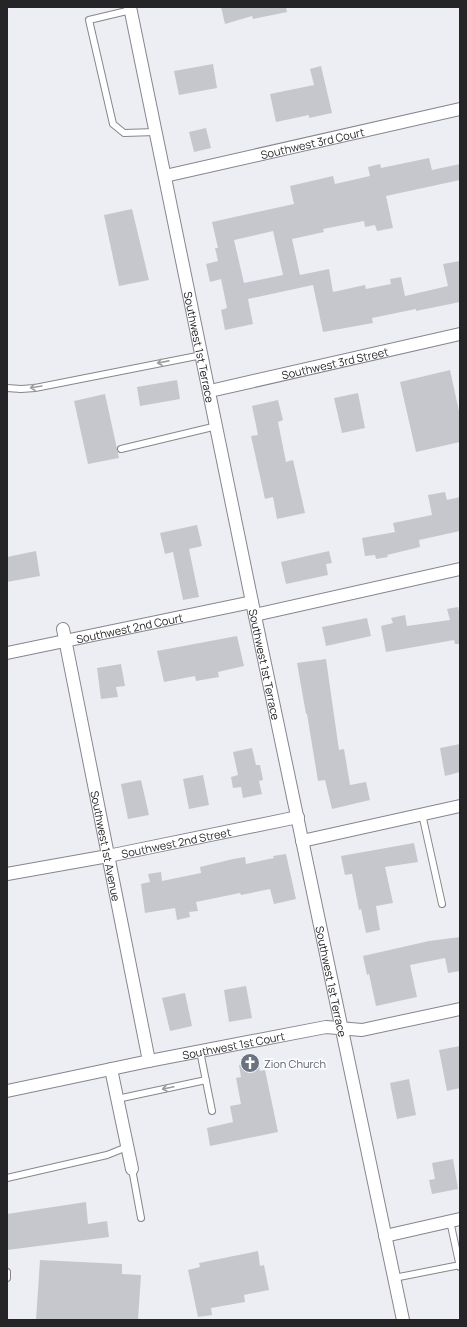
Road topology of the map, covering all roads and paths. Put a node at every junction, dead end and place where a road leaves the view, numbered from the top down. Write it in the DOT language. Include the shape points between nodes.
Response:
graph roads {
  1 [pos="130,8"];
  2 [pos="460,110"];
  3 [pos="156,132"];
  4 [pos="165,176"];
  5 [pos="460,334"];
  6 [pos="202,355"];
  7 [pos="7,388"];
  8 [pos="210,391"];
  9 [pos="217,426"];
  10 [pos="121,449"];
  11 [pos="460,569"];
  12 [pos="252,602"];
  13 [pos="255,615"];
  14 [pos="63,629"];
  15 [pos="65,642"];
  16 [pos="7,653"];
  17 [pos="460,806"];
  18 [pos="422,814"];
  19 [pos="298,817"];
  20 [pos="302,841"];
  21 [pos="108,856"];
  22 [pos="7,874"];
  23 [pos="442,904"];
  24 [pos="460,1009"];
  25 [pos="342,1028"];
  26 [pos="200,1052"];
  27 [pos="149,1062"];
  28 [pos="111,1069"];
  29 [pos="206,1080"];
  30 [pos="7,1091"];
  31 [pos="117,1099"];
  32 [pos="212,1111"];
  33 [pos="127,1147"];
  34 [pos="132,1169"];
  35 [pos="7,1178"];
  36 [pos="141,1218"];
  37 [pos="455,1220"];
  38 [pos="385,1236"];
  39 [pos="460,1266"];
  40 [pos="7,1272"];
  41 [pos="7,1278"];
  42 [pos="394,1278"];
  43 [pos="403,1320"];
  1 -- 3 [label="street, Southwest 1st Terrace"];
  1 -- 3 [label="lane" via="90,20 113,124 124,133"];
  2 -- 4 [label="street, Southwest 3rd Court"];
  3 -- 4 [label="street, Southwest 1st Terrace"];
  4 -- 6 [label="street, Southwest 1st Terrace"];
  5 -- 8 [label="street, Southwest 3rd Street"];
  6 -- 7 [label="lane, one-way" via="35,388"];
  6 -- 8 [label="street, Southwest 1st Terrace"];
  8 -- 9 [label="street, Southwest 1st Terrace"];
  9 -- 10 [label="lane"];
  9 -- 12 [label="street, Southwest 1st Terrace"];
  11 -- 13 [label="street"];
  12 -- 13 [label="street, Southwest 1st Terrace"];
  12 -- 15 [label="street, Southwest 2nd Court"];
  13 -- 19 [label="street, Southwest 1st Terrace"];
  14 -- 15 [label="street, Southwest 1st Avenue"];
  15 -- 16 [label="street, Southwest 2nd Court"];
  15 -- 21 [label="street, Southwest 1st Avenue"];
  17 -- 18 [label="street"];
  18 -- 20 [label="street"];
  18 -- 23 [label="lane"];
  19 -- 20 [label="street, Southwest 1st Terrace"];
  19 -- 21 [label="street, Southwest 2nd Street"];
  20 -- 25 [label="street, Southwest 1st Terrace"];
  21 -- 22 [label="street, Southwest 2nd Street"];
  21 -- 27 [label="street, Southwest 1st Avenue"];
  24 -- 25 [label="street, Southwest 1st Court" via="362,1030"];
  25 -- 26 [label="street, Southwest 1st Court" via="326,1027"];
  25 -- 38 [label="street, Southwest 1st Terrace"];
  26 -- 27 [label="street, Southwest 1st Court"];
  26 -- 29 [label="lane"];
  27 -- 28 [label="street, Southwest 1st Court"];
  28 -- 30 [label="street, Southwest 1st Court"];
  28 -- 31 [label="street"];
  29 -- 31 [label="lane, one-way"];
  29 -- 32 [label="lane"];
  31 -- 33 [label="street"];
  33 -- 34 [label="street"];
  33 -- 35 [label="lane" via="107,1155"];
  34 -- 36 [label="lane"];
  37 -- 38 [label="street"];
  37 -- 39 [label="lane"];
  38 -- 42 [label="street, Southwest 1st Terrace"];
  39 -- 42 [label="lane"];
  40 -- 41 [label="lane"];
  42 -- 43 [label="street, Southwest 1st Terrace"];
}
